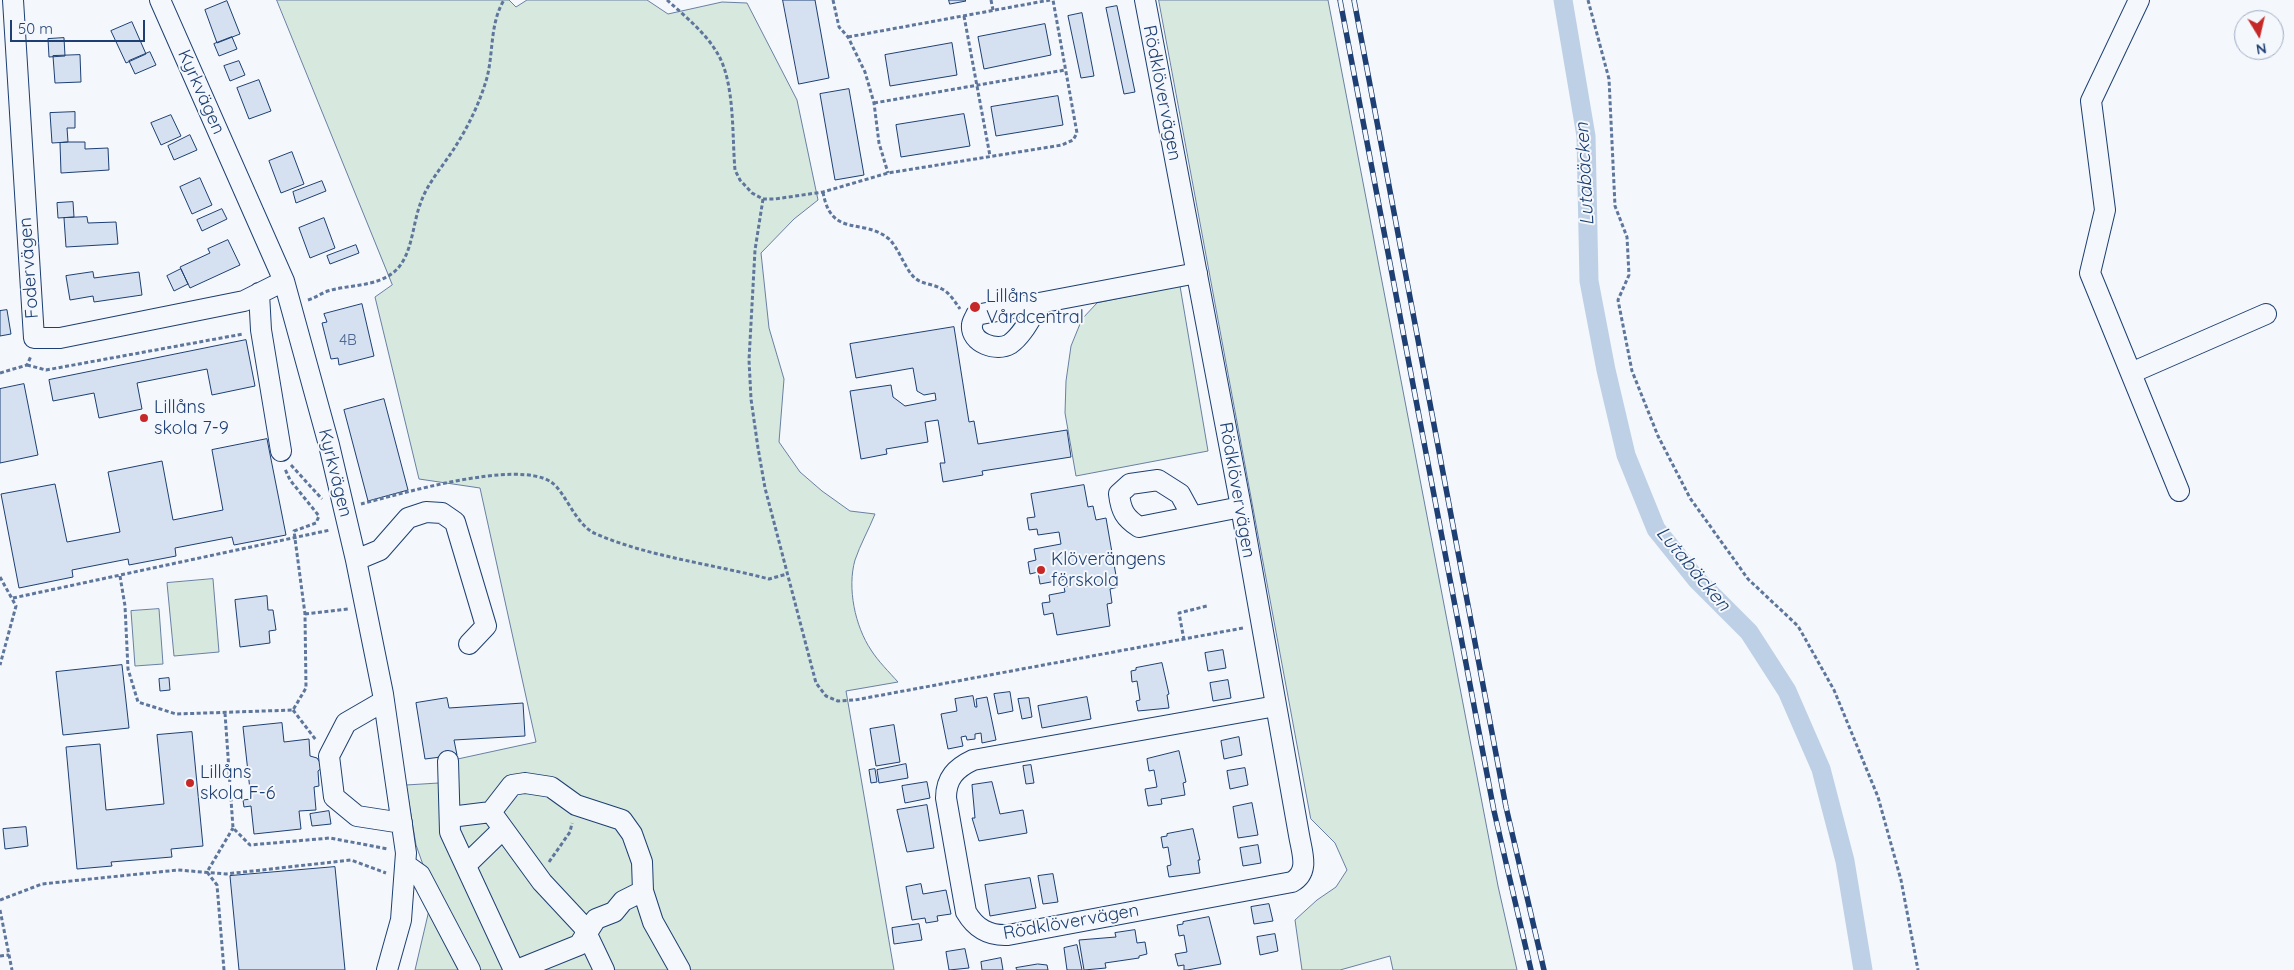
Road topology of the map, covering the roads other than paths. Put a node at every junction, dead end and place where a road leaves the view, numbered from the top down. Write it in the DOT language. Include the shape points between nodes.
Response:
graph roads {
  1 [pos="13,0"];
  2 [pos="160,0"];
  3 [pos="1145,0"];
  4 [pos="2139,0"];
  5 [pos="1197,274"];
  6 [pos="284,281"];
  7 [pos="259,293"];
  8 [pos="1040,303"];
  9 [pos="2266,314"];
  10 [pos="2131,373"];
  11 [pos="281,451"];
  12 [pos="2179,491"];
  13 [pos="1241,507"];
  14 [pos="1192,516"];
  15 [pos="356,560"];
  16 [pos="469,644"];
  17 [pos="384,701"];
  18 [pos="1276,706"];
  19 [pos="448,760"];
  20 [pos="491,812"];
  21 [pos="450,817"];
  22 [pos="402,823"];
  23 [pos="503,829"];
  24 [pos="467,864"];
  25 [pos="406,866"];
  26 [pos="643,891"];
  27 [pos="586,934"];
  28 [pos="387,970"];
  29 [pos="470,970"];
  30 [pos="516,970"];
  31 [pos="604,970"];
  32 [pos="680,970"];
  1 -- 7 [label="street, Fodervägen" via="34,338 70,336 244,301"];
  2 -- 6 [label="street, Kyrkvägen"];
  3 -- 5 [label="street, Rödklövervägen"];
  4 -- 10 [label="street" via="2091,101 2105,210 2090,273"];
  5 -- 8 [label="street"];
  5 -- 13 [label="street, Rödklövervägen"];
  6 -- 7 [label="street, Fodervägen"];
  6 -- 15 [label="street, Kyrkvägen" via="329,444"];
  7 -- 11 [label="street" via="261,330"];
  8 -- 8 [label="street" via="976,315 971,325 973,335 985,345 1008,346 1018,338"];
  9 -- 10 [label="street"];
  10 -- 12 [label="street"];
  13 -- 14 [label="street"];
  13 -- 18 [label="street, Rödklövervägen"];
  15 -- 16 [label="street" via="380,550 408,518 426,512 442,513 454,522 486,626"];
  15 -- 17 [label="street, Kyrkvägen"];
  17 -- 22 [label="street, Kyrkvägen"];
  17 -- 22 [label="street" via="346,723 329,756 334,797 357,816"];
  18 -- 18 [label="street, Rödklövervägen" via="1304,869 1300,877 1292,882 1008,935 995,936 985,932 970,919 966,912 946,798 946,787 959,767 973,760"];
  19 -- 21 [label="street"];
  20 -- 21 [label="street"];
  20 -- 23 [label="street"];
  20 -- 26 [label="street" via="512,784 525,782 551,787 576,805 622,820 632,834 642,862"];
  21 -- 24 [label="street" via="450,832"];
  22 -- 25 [label="street, Kyrkvägen"];
  23 -- 24 [label="street"];
  23 -- 27 [label="street"];
  24 -- 30 [label="street"];
  25 -- 28 [label="street, Kyrkvägen" via="401,920"];
  25 -- 29 [label="street" via="420,876"];
  26 -- 27 [label="street" via="623,901 614,912 596,920"];
  26 -- 32 [label="street" via="653,922"];
  27 -- 30 [label="street" via="579,945"];
  27 -- 31 [label="street"];
}
